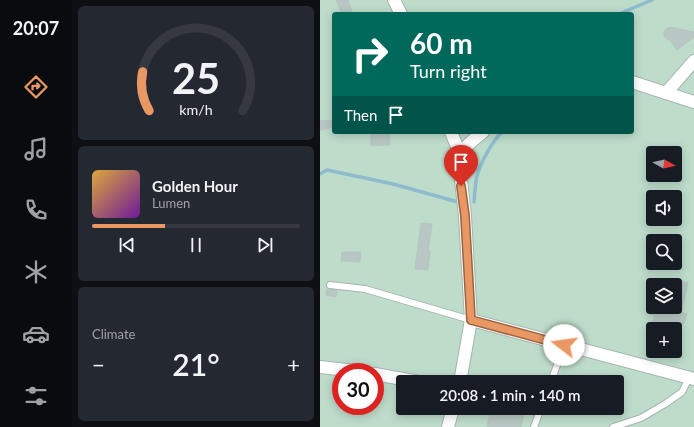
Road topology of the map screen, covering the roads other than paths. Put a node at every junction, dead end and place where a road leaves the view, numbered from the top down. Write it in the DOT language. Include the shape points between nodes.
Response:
graph roads {
  1 [pos="394,0"];
  2 [pos="401,12"];
  3 [pos="694,61"];
  4 [pos="634,83"];
  5 [pos="666,93"];
  6 [pos="694,102"];
  7 [pos="452,134"];
  8 [pos="481,134"];
  9 [pos="460,154"];
  10 [pos="330,285"];
  11 [pos="471,320"];
  12 [pos="564,345"];
  13 [pos="320,367"];
  14 [pos="332,368"];
  15 [pos="461,375"];
  16 [pos="553,375"];
  17 [pos="384,376"];
  18 [pos="396,378"];
  19 [pos="691,378"];
  20 [pos="451,415"];
  21 [pos="538,415"];
  22 [pos="448,427"];
  23 [pos="534,427"];
  24 [pos="612,427"];
  1 -- 2 [label="street"];
  3 -- 5 [label="street"];
  4 -- 5 [label="street"];
  5 -- 6 [label="street"];
  7 -- 9 [label="street"];
  8 -- 9 [label="street"];
  9 -- 11 [label="street"];
  10 -- 11 [label="lane" via="365,289"];
  11 -- 12 [label="street"];
  11 -- 15 [label="street"];
  12 -- 16 [label="lane"];
  12 -- 19 [label="street"];
  13 -- 14 [label="street"];
  17 -- 18 [label="street"];
  19 -- 24 [label="lane" via="682,392 665,404 641,418"];
  20 -- 22 [label="street"];
  21 -- 23 [label="lane"];
}
